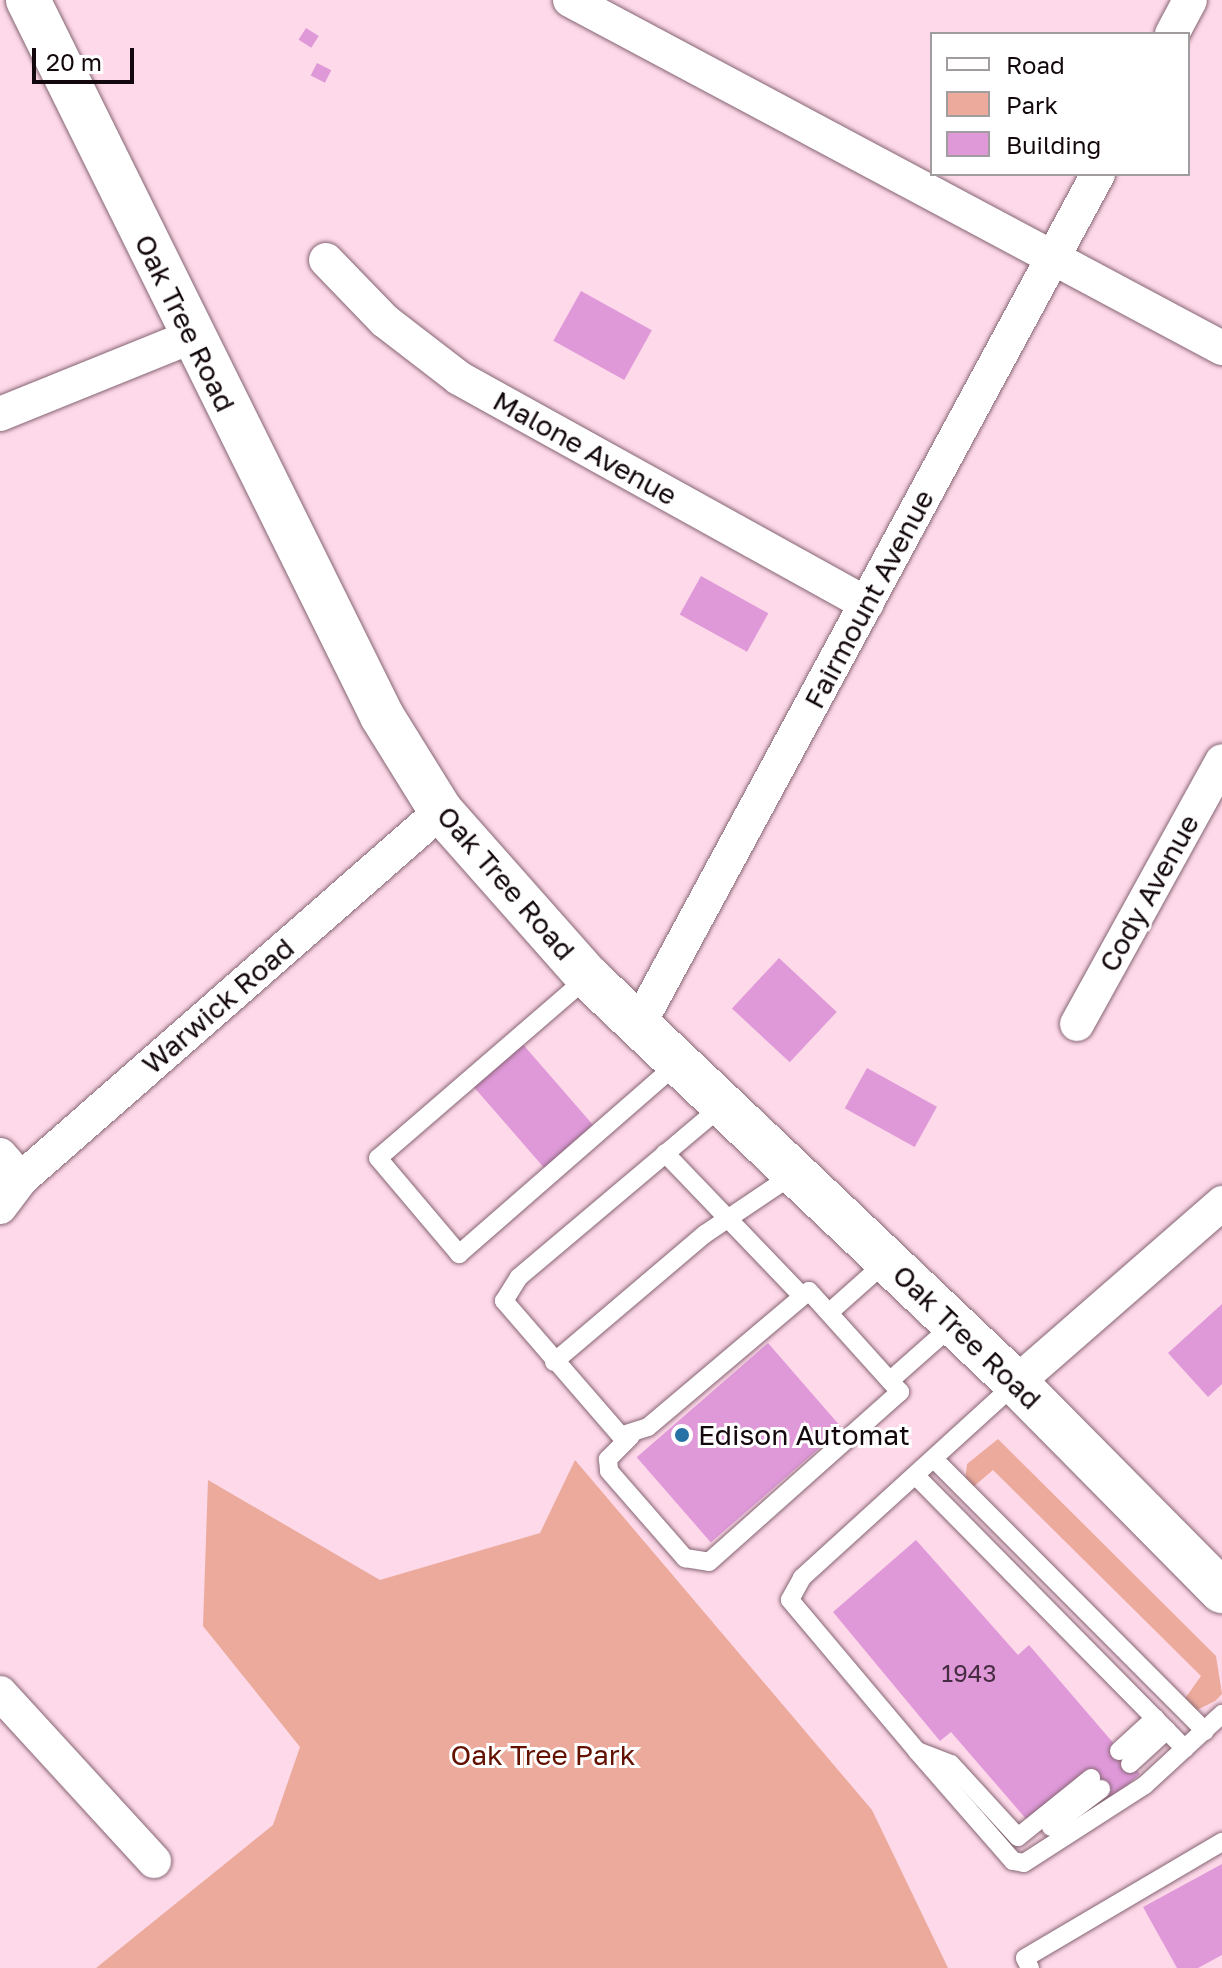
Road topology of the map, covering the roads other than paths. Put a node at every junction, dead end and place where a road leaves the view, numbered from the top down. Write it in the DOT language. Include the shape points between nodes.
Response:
graph roads {
  1 [pos="28,0"];
  2 [pos="570,0"];
  3 [pos="1190,0"];
  4 [pos="1173,32"];
  5 [pos="1097,176"];
  6 [pos="1055,253"];
  7 [pos="326,260"];
  8 [pos="191,337"];
  9 [pos="1222,348"];
  10 [pos="0,414"];
  11 [pos="867,604"];
  12 [pos="1222,761"];
  13 [pos="441,811"];
  14 [pos="588,977"];
  15 [pos="639,1024"];
  16 [pos="1077,1024"];
  17 [pos="679,1062"];
  18 [pos="723,1104"];
  19 [pos="665,1153"];
  20 [pos="10,1167"];
  21 [pos="796,1173"];
  22 [pos="1222,1203"];
  23 [pos="0,1207"];
  24 [pos="728,1218"];
  25 [pos="887,1260"];
  26 [pos="800,1294"];
  27 [pos="832,1310"];
  28 [pos="954,1324"];
  29 [pos="554,1362"];
  30 [pos="894,1377"];
  31 [pos="1016,1383"];
  32 [pos="631,1436"];
  33 [pos="934,1459"];
  34 [pos="916,1476"];
  35 [pos="1222,1591"];
  36 [pos="0,1693"];
  37 [pos="1222,1714"];
  38 [pos="1161,1724"];
  39 [pos="1205,1731"];
  40 [pos="1185,1749"];
  41 [pos="917,1751"];
  42 [pos="1125,1757"];
  43 [pos="1096,1784"];
  44 [pos="1222,1842"];
  45 [pos="154,1861"];
  46 [pos="1030,1968"];
  1 -- 8 [label="main road, Oak Tree Road"];
  2 -- 6 [label="street"];
  3 -- 4 [label="street"];
  5 -- 6 [label="street, Fairmount Avenue"];
  6 -- 9 [label="street"];
  6 -- 11 [label="street, Fairmount Avenue"];
  7 -- 11 [label="street, Malone Avenue" via="385,321 459,378"];
  8 -- 10 [label="street"];
  8 -- 13 [label="main road, Oak Tree Road" via="382,716"];
  11 -- 15 [label="street, Fairmount Avenue"];
  12 -- 16 [label="street, Cody Avenue"];
  13 -- 14 [label="main road, Oak Tree Road"];
  13 -- 20 [label="street, Warwick Road"];
  14 -- 15 [label="main road, Oak Tree Road"];
  14 -- 17 [label="lane" via="378,1158 459,1254"];
  15 -- 17 [label="main road, Oak Tree Road"];
  17 -- 18 [label="main road, Oak Tree Road"];
  18 -- 19 [label="lane"];
  18 -- 21 [label="main road, Oak Tree Road"];
  19 -- 24 [label="lane"];
  19 -- 29 [label="lane" via="504,1293"];
  20 -- 23 [label="street, Warwick Road"];
  21 -- 24 [label="lane"];
  21 -- 25 [label="main road, Oak Tree Road"];
  22 -- 31 [label="street"];
  24 -- 26 [label="lane"];
  24 -- 29 [label="lane"];
  25 -- 27 [label="lane"];
  25 -- 28 [label="main road, Oak Tree Road"];
  26 -- 27 [label="lane" via="814,1292"];
  26 -- 32 [label="lane"];
  27 -- 30 [label="lane"];
  28 -- 30 [label="lane"];
  28 -- 31 [label="main road, Oak Tree Road"];
  29 -- 32 [label="lane" via="611,1430"];
  30 -- 32 [label="lane" via="900,1392 889,1407 709,1562 685,1558 609,1471 608,1459"];
  31 -- 33 [label="lane"];
  31 -- 35 [label="main road, Oak Tree Road"];
  33 -- 34 [label="lane"];
  33 -- 39 [label="lane"];
  34 -- 38 [label="lane"];
  34 -- 41 [label="lane" via="802,1578 790,1600"];
  36 -- 45 [label="street"];
  37 -- 39 [label="lane"];
  38 -- 40 [label="lane"];
  38 -- 42 [label="lane"];
  39 -- 40 [label="lane"];
  40 -- 41 [label="lane" via="1145,1785 1024,1863 1007,1855"];
  41 -- 43 [label="lane" via="951,1764 1010,1832 1026,1837"];
  44 -- 46 [label="lane" via="1025,1958"];
}
